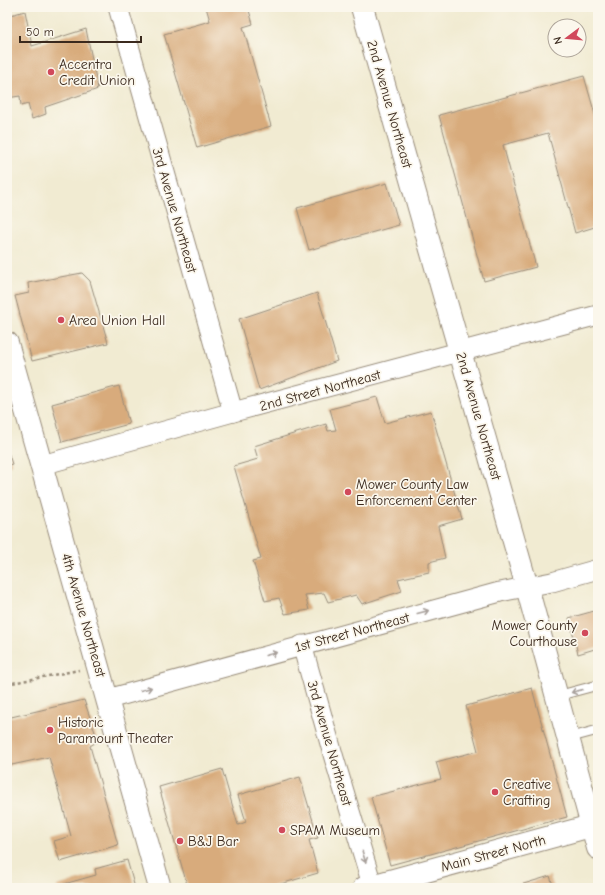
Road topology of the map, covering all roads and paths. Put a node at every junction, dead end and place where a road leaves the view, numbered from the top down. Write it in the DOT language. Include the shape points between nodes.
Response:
graph roads {
  1 [pos="118,7"];
  2 [pos="362,7"];
  3 [pos="598,316"];
  4 [pos="7,343"];
  5 [pos="461,352"];
  6 [pos="233,412"];
  7 [pos="42,465"];
  8 [pos="598,569"];
  9 [pos="527,587"];
  10 [pos="302,645"];
  11 [pos="98,666"];
  12 [pos="7,684"];
  13 [pos="598,685"];
  14 [pos="557,696"];
  15 [pos="108,699"];
  16 [pos="598,730"];
  17 [pos="568,738"];
  18 [pos="595,825"];
  19 [pos="598,848"];
  20 [pos="370,887"];
  21 [pos="160,888"];
  1 -- 6 [label="street, 3rd Avenue Northeast"];
  2 -- 5 [label="street, 2nd Avenue Northeast"];
  3 -- 5 [label="street, 2nd Street Northeast"];
  4 -- 7 [label="street, 4th Avenue Northeast"];
  5 -- 6 [label="street, 2nd Street Northeast"];
  5 -- 9 [label="street, 2nd Avenue Northeast"];
  6 -- 7 [label="street, 2nd Street Northeast"];
  7 -- 11 [label="street, 4th Avenue Northeast"];
  8 -- 9 [label="street, 1st Street Northeast"];
  10 -- 9 [label="street, 1st Street Northeast, one-way"];
  9 -- 14 [label="street, 2nd Avenue Northeast"];
  15 -- 10 [label="street, 1st Street Northeast, one-way"];
  10 -- 20 [label="street, 3rd Avenue Northeast, one-way"];
  11 -- 12 [label="path"];
  11 -- 15 [label="street, 4th Avenue Northeast"];
  13 -- 14 [label="lane, one-way"];
  14 -- 17 [label="street, 2nd Avenue Northeast"];
  15 -- 21 [label="street, 4th Avenue Northeast"];
  16 -- 17 [label="lane"];
  17 -- 18 [label="street, 2nd Avenue Northeast"];
  18 -- 19 [label="street, 2nd Avenue Northeast"];
  18 -- 20 [label="street, Main Street North"];
}
